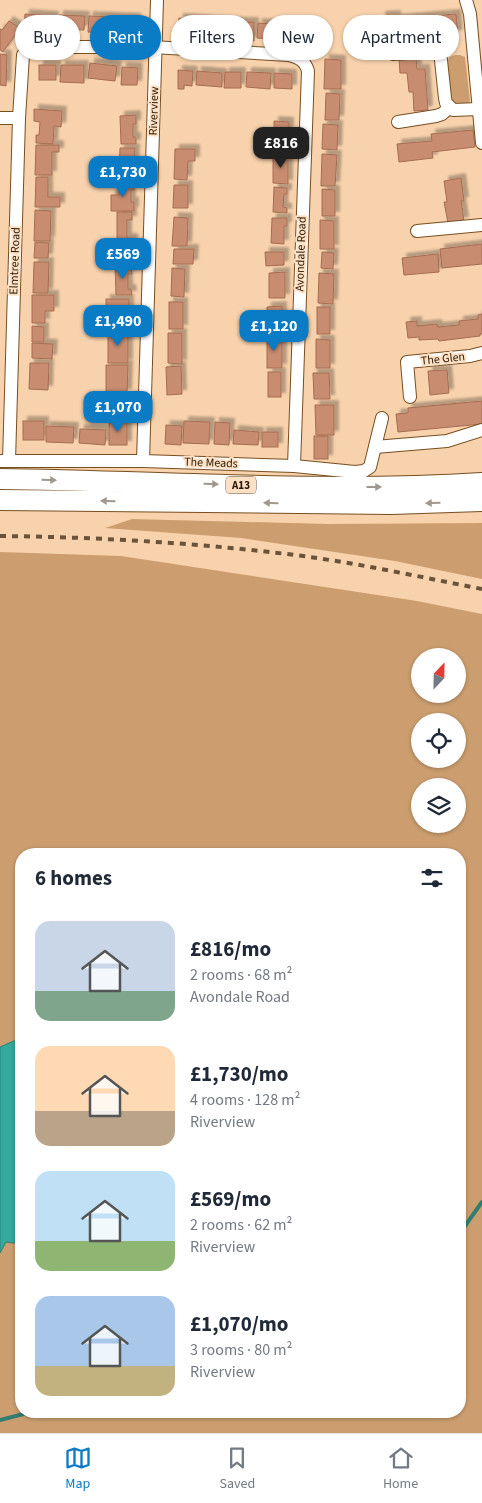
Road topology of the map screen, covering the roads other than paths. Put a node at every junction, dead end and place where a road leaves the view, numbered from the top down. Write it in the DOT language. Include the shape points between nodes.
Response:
graph roads {
  1 [pos="157,0"];
  2 [pos="466,0"];
  3 [pos="157,15"];
  4 [pos="90,47"];
  5 [pos="161,48"];
  6 [pos="478,55"];
  7 [pos="156,60"];
  8 [pos="446,60"];
  9 [pos="450,108"];
  10 [pos="479,109"];
  11 [pos="0,118"];
  12 [pos="19,118"];
  13 [pos="398,122"];
  14 [pos="482,143"];
  15 [pos="482,225"];
  16 [pos="416,231"];
  17 [pos="482,353"];
  18 [pos="410,397"];
  19 [pos="382,418"];
  20 [pos="482,430"];
  21 [pos="375,447"];
  22 [pos="143,461"];
  23 [pos="294,466"];
  24 [pos="3,467"];
  25 [pos="482,483"];
  26 [pos="0,500"];
  27 [pos="482,501"];
  1 -- 3 [label="street, Riverview"];
  2 -- 6 [label="street"];
  4 -- 12 [label="street, Elmtree Road" via="36,47 26,50 22,61"];
  5 -- 23 [label="street, Avondale Road" via="289,55 306,63"];
  6 -- 10 [label="street"];
  7 -- 22 [label="street, Riverview"];
  8 -- 9 [label="street" via="445,98"];
  9 -- 10 [label="street" via="458,111"];
  9 -- 13 [label="street" via="436,116"];
  10 -- 14 [label="street"];
  11 -- 12 [label="street"];
  12 -- 24 [label="street, Elmtree Road"];
  15 -- 16 [label="street"];
  17 -- 18 [label="street, The Glen" via="407,362"];
  19 -- 21 [label="street, The Meads"];
  20 -- 21 [label="street" via="447,441"];
  21 -- 23 [label="street, The Meads" via="370,467 364,471"];
  22 -- 23 [label="street, The Meads"];
  22 -- 24 [label="street, The Meads"];
  24 -- 25 [label="highway, A13, one-way" via="306,487"];
  27 -- 26 [label="highway, A13, one-way" via="391,504"];
}
